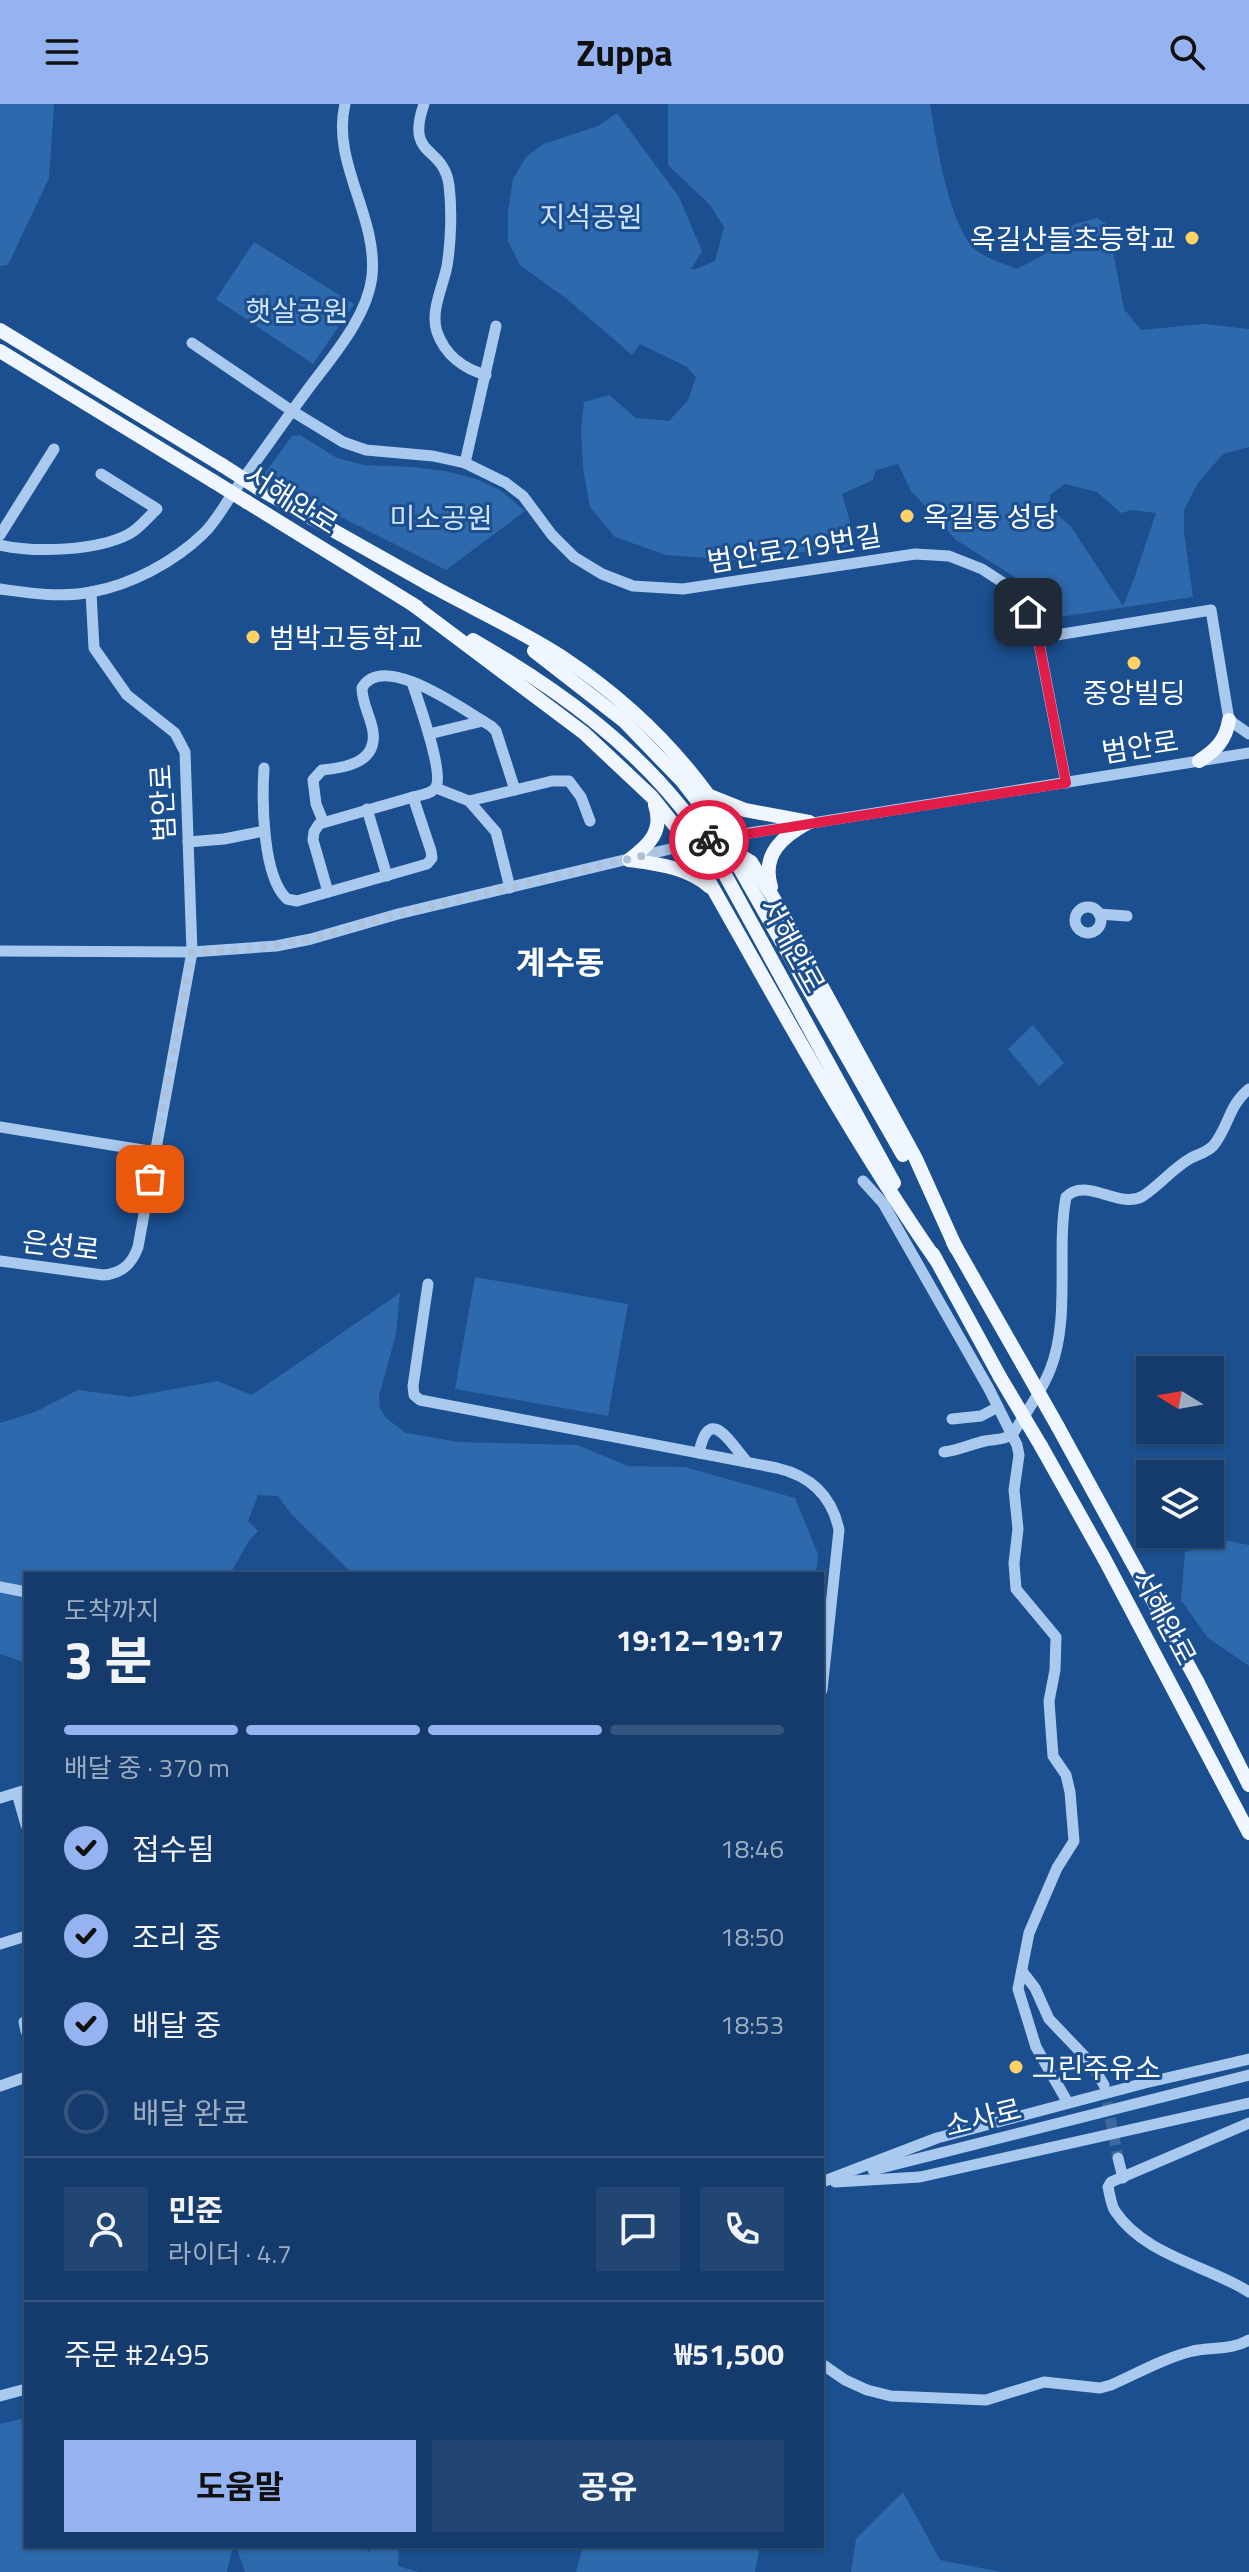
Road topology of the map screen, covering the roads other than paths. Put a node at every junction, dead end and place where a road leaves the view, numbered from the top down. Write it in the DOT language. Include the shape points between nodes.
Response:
graph roads {
  1 [pos="345,104"];
  2 [pos="424,104"];
  3 [pos="496,326"];
  4 [pos="0,330"];
  5 [pos="192,343"];
  6 [pos="0,351"];
  7 [pos="486,375"];
  8 [pos="292,411"];
  9 [pos="54,449"];
  10 [pos="465,463"];
  11 [pos="101,474"];
  12 [pos="0,535"];
  13 [pos="0,545"];
  14 [pos="425,582"];
  15 [pos="0,589"];
  16 [pos="91,592"];
  17 [pos="412,604"];
  18 [pos="1038,638"];
  19 [pos="412,682"];
  20 [pos="1229,720"];
  21 [pos="483,721"];
  22 [pos="429,734"];
  23 [pos="1249,734"];
  24 [pos="1249,753"];
  25 [pos="1199,761"];
  26 [pos="264,768"];
  27 [pos="1066,783"];
  28 [pos="436,788"];
  29 [pos="515,790"];
  30 [pos="710,796"];
  31 [pos="413,797"];
  32 [pos="652,797"];
  33 [pos="469,801"];
  34 [pos="367,809"];
  35 [pos="323,821"];
  36 [pos="590,821"];
  37 [pos="809,822"];
  38 [pos="264,831"];
  39 [pos="712,839"];
  40 [pos="188,842"];
  41 [pos="629,860"];
  42 [pos="387,876"];
  43 [pos="510,888"];
  44 [pos="714,889"];
  45 [pos="328,892"];
  46 [pos="774,899"];
  47 [pos="1099,914"];
  48 [pos="1127,916"];
  49 [pos="0,951"];
  50 [pos="192,952"];
  51 [pos="1249,1089"];
  52 [pos="0,1127"];
  53 [pos="155,1152"];
  54 [pos="863,1181"];
  55 [pos="956,1248"];
  56 [pos="936,1260"];
  57 [pos="0,1261"];
  58 [pos="428,1284"];
  59 [pos="998,1407"];
  60 [pos="952,1419"];
  61 [pos="1012,1435"];
  62 [pos="944,1452"];
  63 [pos="699,1453"];
  64 [pos="747,1462"];
  65 [pos="0,1587"];
  66 [pos="24,1592"];
  67 [pos="824,1671"];
  68 [pos="1249,1785"];
  69 [pos="22,1791"];
  70 [pos="0,1798"];
  71 [pos="1249,1833"];
  72 [pos="24,1937"];
  73 [pos="0,1944"];
  74 [pos="1022,1971"];
  75 [pos="1249,2059"];
  76 [pos="1249,2075"];
  77 [pos="24,2078"];
  78 [pos="1104,2085"];
  79 [pos="0,2086"];
  80 [pos="1068,2103"];
  81 [pos="1249,2103"];
  82 [pos="1249,2123"];
  83 [pos="1118,2158"];
  84 [pos="1123,2178"];
  85 [pos="824,2181"];
  86 [pos="824,2181"];
  87 [pos="824,2182"];
  88 [pos="1249,2292"];
  89 [pos="1249,2340"];
  90 [pos="824,2365"];
  91 [pos="24,2390"];
  92 [pos="0,2396"];
  1 -- 8 [label="street" via="345,150 371,237 369,294"];
  2 -- 7 [label="street" via="418,137 442,166 449,186 449,243 436,305 437,331 454,358"];
  3 -- 7 [label="street"];
  4 -- 14 [label="main road, 서해안로, bridge" via="258,488"];
  5 -- 8 [label="street, 범안로219번길"];
  6 -- 17 [label="main road, 서해안로, bridge"];
  7 -- 10 [label="street"];
  8 -- 10 [label="street, 범안로219번길" via="357,448"];
  8 -- 16 [label="street" via="205,532 139,576"];
  9 -- 12 [label="street"];
  10 -- 18 [label="street, 범안로219번길" via="516,489 583,564 633,586 683,589 939,555 972,564 1002,582 1028,612"];
  11 -- 13 [label="street" via="157,509 131,534 48,551"];
  14 -- 30 [label="main road" via="603,686 655,733"];
  14 -- 55 [label="main road, 서해안로, bridge" via="542,656 605,704 682,781 710,817"];
  15 -- 16 [label="street" via="36,595"];
  16 -- 40 [label="street, 범안로" via="94,648 127,695 175,733 185,752"];
  17 -- 32 [label="main road" via="584,733"];
  17 -- 56 [label="main road, 서해안로, bridge" via="526,671 591,718 657,777 723,871"];
  18 -- 20 [label="street" via="1211,610"];
  18 -- 27 [label="street, 범안로219번길"];
  19 -- 21 [label="street"];
  19 -- 22 [label="street"];
  19 -- 35 [label="street" via="384,675 365,682 362,696 374,737 356,764 322,770 313,780"];
  20 -- 23 [label="street"];
  20 -- 25 [label="main road" via="1223,740"];
  21 -- 22 [label="street"];
  21 -- 29 [label="street" via="496,731"];
  22 -- 28 [label="street"];
  24 -- 25 [label="street, 범안로"];
  25 -- 27 [label="street, 범안로"];
  26 -- 38 [label="street"];
  27 -- 37 [label="street, 범안로"];
  28 -- 31 [label="street"];
  28 -- 33 [label="street"];
  29 -- 33 [label="street"];
  29 -- 36 [label="street" via="569,781"];
  30 -- 37 [label="main road" via="745,810"];
  30 -- 39 [label="main road" via="724,818"];
  31 -- 34 [label="street"];
  31 -- 42 [label="street" via="432,858"];
  32 -- 39 [label="main road" via="679,831"];
  32 -- 41 [label="main road" via="658,815 656,834"];
  33 -- 43 [label="street" via="496,832"];
  34 -- 35 [label="street"];
  34 -- 42 [label="street"];
  35 -- 45 [label="street" via="313,840"];
  37 -- 39 [label="street, 범안로"];
  37 -- 46 [label="main road" via="770,855"];
  38 -- 40 [label="street"];
  38 -- 45 [label="street" via="283,896 297,901"];
  39 -- 41 [label="street, 범안로"];
  39 -- 44 [label="main road" via="702,869"];
  39 -- 46 [label="main road" via="751,862"];
  40 -- 50 [label="street, 범안로"];
  41 -- 43 [label="street, 범안로"];
  41 -- 44 [label="main road" via="686,872"];
  42 -- 45 [label="street"];
  43 -- 50 [label="street, 범안로" via="311,939"];
  44 -- 56 [label="main road" via="841,1115"];
  46 -- 55 [label="main road" via="915,1157"];
  47 -- 48 [label="street"];
  49 -- 50 [label="street, 범안로"];
  50 -- 53 [label="street, 은성로"];
  51 -- 61 [label="street" via="1234,1104 1209,1150 1178,1166 1141,1198 1086,1190 1066,1197 1056,1352 1041,1389"];
  52 -- 53 [label="street"];
  53 -- 57 [label="street, 은성로" via="138,1247 124,1269 103,1275"];
  54 -- 59 [label="street" via="883,1203"];
  55 -- 68 [label="main road, 서해안로, bridge" via="1183,1654"];
  56 -- 71 [label="main road, 서해안로, bridge" via="1105,1560"];
  58 -- 63 [label="street" via="413,1386 420,1400"];
  59 -- 60 [label="street" via="981,1416"];
  59 -- 61 [label="street"];
  61 -- 62 [label="street"];
  61 -- 74 [label="street" via="1019,1455 1014,1578 1016,1589 1056,1637 1049,1701 1053,1756 1066,1775 1074,1841 1029,1933"];
  63 -- 64 [label="street"];
  63 -- 64 [label="street" via="704,1433 715,1428"];
  64 -- 67 [label="street" via="811,1481 827,1499 837,1523"];
  65 -- 66 [label="street"];
  69 -- 70 [label="street"];
  72 -- 73 [label="street"];
  74 -- 78 [label="street" via="1049,2019 1091,2063"];
  74 -- 80 [label="street" via="1018,1989 1036,2047"];
  75 -- 80 [label="street"];
  76 -- 86 [label="street, 소사로"];
  77 -- 79 [label="street"];
  80 -- 85 [label="street" via="937,2138"];
  81 -- 87 [label="street" via="920,2177"];
  82 -- 84 [label="street"];
  83 -- 84 [label="street"];
  84 -- 88 [label="street" via="1108,2187 1114,2209 1135,2231 1171,2255"];
  89 -- 90 [label="street" via="1174,2357 1100,2388 1044,2382 986,2400 891,2396 845,2380"];
  91 -- 92 [label="street"];
}
